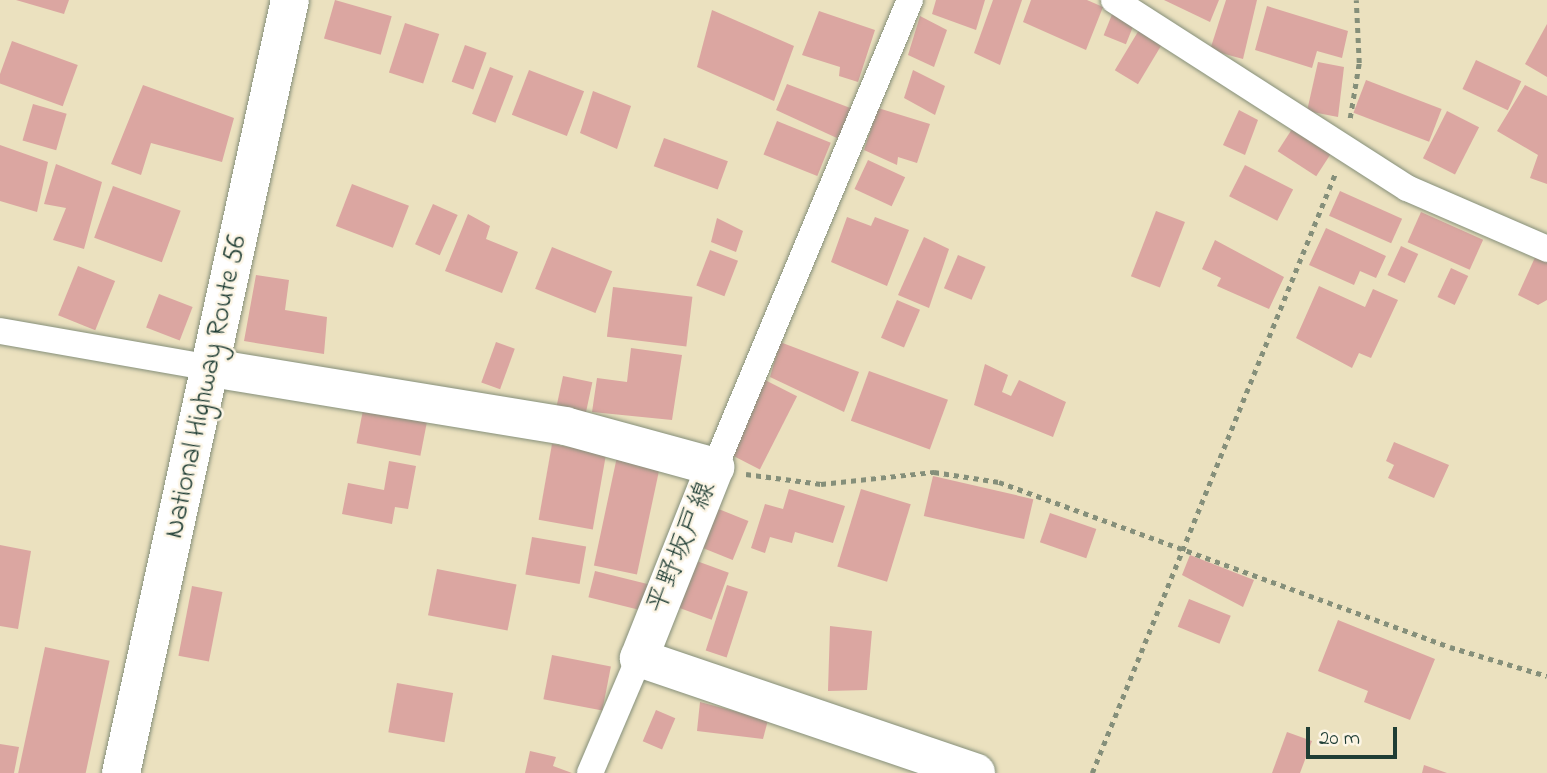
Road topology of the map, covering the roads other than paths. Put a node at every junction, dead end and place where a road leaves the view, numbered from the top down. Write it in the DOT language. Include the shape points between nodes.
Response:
graph roads {
  1 [pos="290,0"];
  2 [pos="910,0"];
  3 [pos="1114,0"];
  4 [pos="1547,249"];
  5 [pos="0,331"];
  6 [pos="212,368"];
  7 [pos="715,467"];
  8 [pos="639,658"];
  9 [pos="121,773"];
  10 [pos="590,773"];
  11 [pos="976,773"];
  1 -- 6 [label="main road, National Highway Route 56"];
  2 -- 7 [label="street"];
  3 -- 4 [label="street" via="1406,188"];
  5 -- 6 [label="street"];
  6 -- 7 [label="main road, 平野坂戸線" via="565,426"];
  6 -- 9 [label="main road, National Highway Route 56"];
  7 -- 8 [label="main road, 平野坂戸線"];
  8 -- 10 [label="street"];
  8 -- 11 [label="main road"];
}
